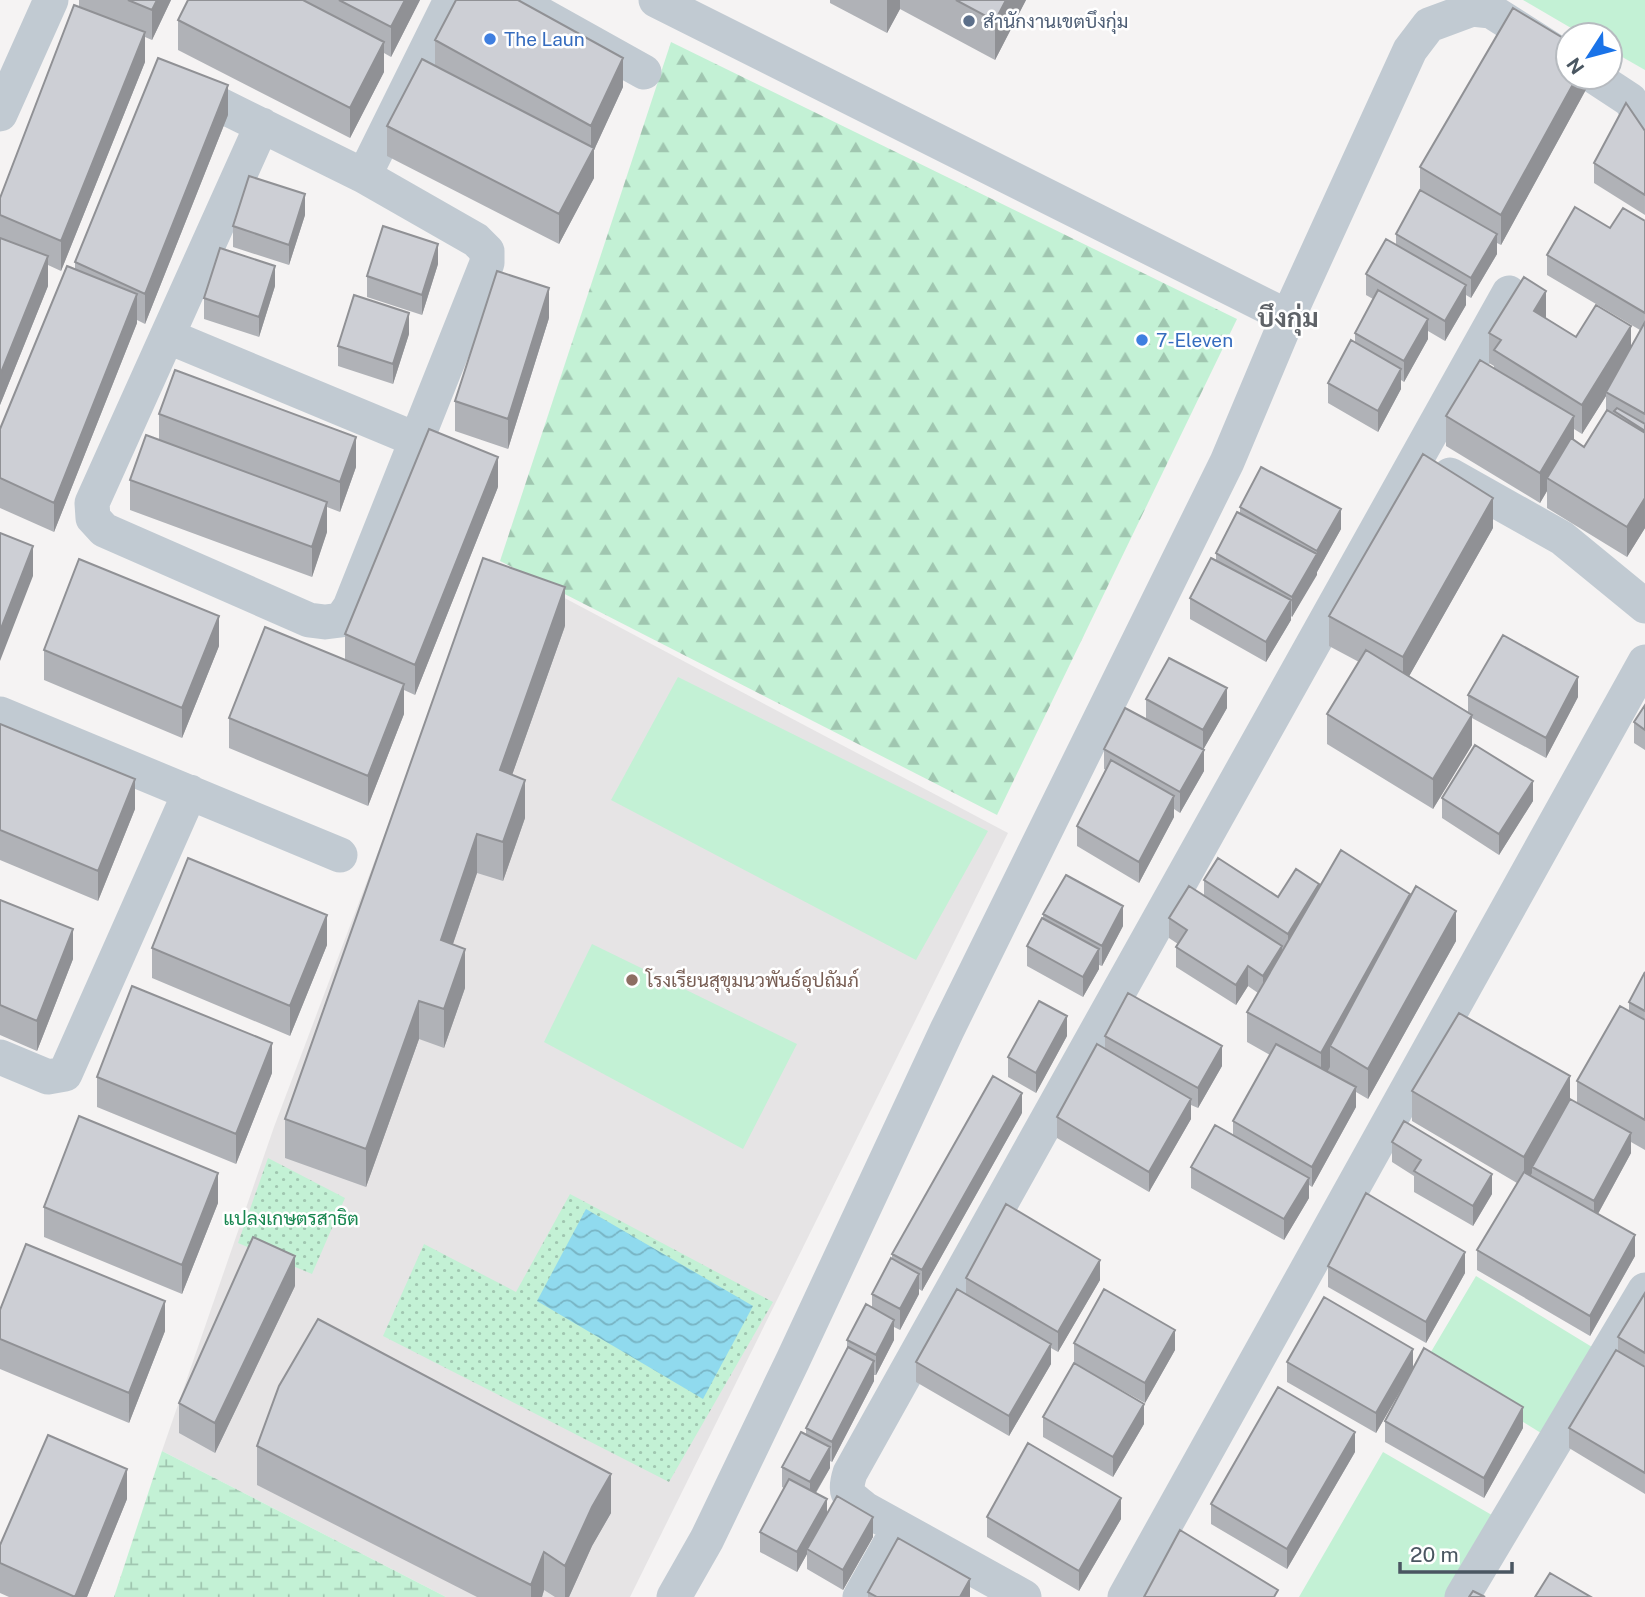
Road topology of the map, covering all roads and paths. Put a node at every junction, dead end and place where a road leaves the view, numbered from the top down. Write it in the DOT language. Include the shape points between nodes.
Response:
graph roads {
  1 [pos="51,0"];
  2 [pos="452,0"];
  3 [pos="515,0"];
  4 [pos="656,0"];
  5 [pos="1554,51"];
  6 [pos="645,72"];
  7 [pos="1616,91"];
  8 [pos="205,97"];
  9 [pos="0,114"];
  10 [pos="1645,122"];
  11 [pos="262,125"];
  12 [pos="363,176"];
  13 [pos="1509,293"];
  14 [pos="1288,317"];
  15 [pos="167,336"];
  16 [pos="417,440"];
  17 [pos="1417,456"];
  18 [pos="1645,606"];
  19 [pos="1645,662"];
  20 [pos="0,714"];
  21 [pos="190,792"];
  22 [pos="340,855"];
  23 [pos="0,1057"];
  24 [pos="1645,1290"];
  25 [pos="899,1528"];
  26 [pos="674,1597"];
  27 [pos="860,1597"];
  28 [pos="1024,1597"];
  29 [pos="1125,1597"];
  30 [pos="1462,1597"];
  1 -- 9 [label="street"];
  2 -- 12 [label="street"];
  3 -- 6 [label="street"];
  4 -- 14 [label="street"];
  5 -- 14 [label="street" via="1491,10 1472,9 1429,24 1410,50"];
  7 -- 10 [label="street" via="1630,100"];
  8 -- 11 [label="street"];
  11 -- 12 [label="street"];
  11 -- 15 [label="street"];
  12 -- 16 [label="street" via="476,240 487,251 487,263"];
  13 -- 17 [label="street"];
  14 -- 26 [label="street" via="1227,462 947,1030 707,1539"];
  15 -- 16 [label="street"];
  15 -- 16 [label="street" via="92,503 93,518 104,530 309,620 341,620 350,607"];
  17 -- 18 [label="street" via="1562,538"];
  17 -- 25 [label="street" via="850,1473 848,1495"];
  19 -- 29 [label="street"];
  20 -- 21 [label="street"];
  21 -- 22 [label="street"];
  21 -- 23 [label="street" via="119,986 65,1074 48,1077"];
  24 -- 30 [label="street"];
  25 -- 27 [label="street"];
  25 -- 28 [label="street"];
}
